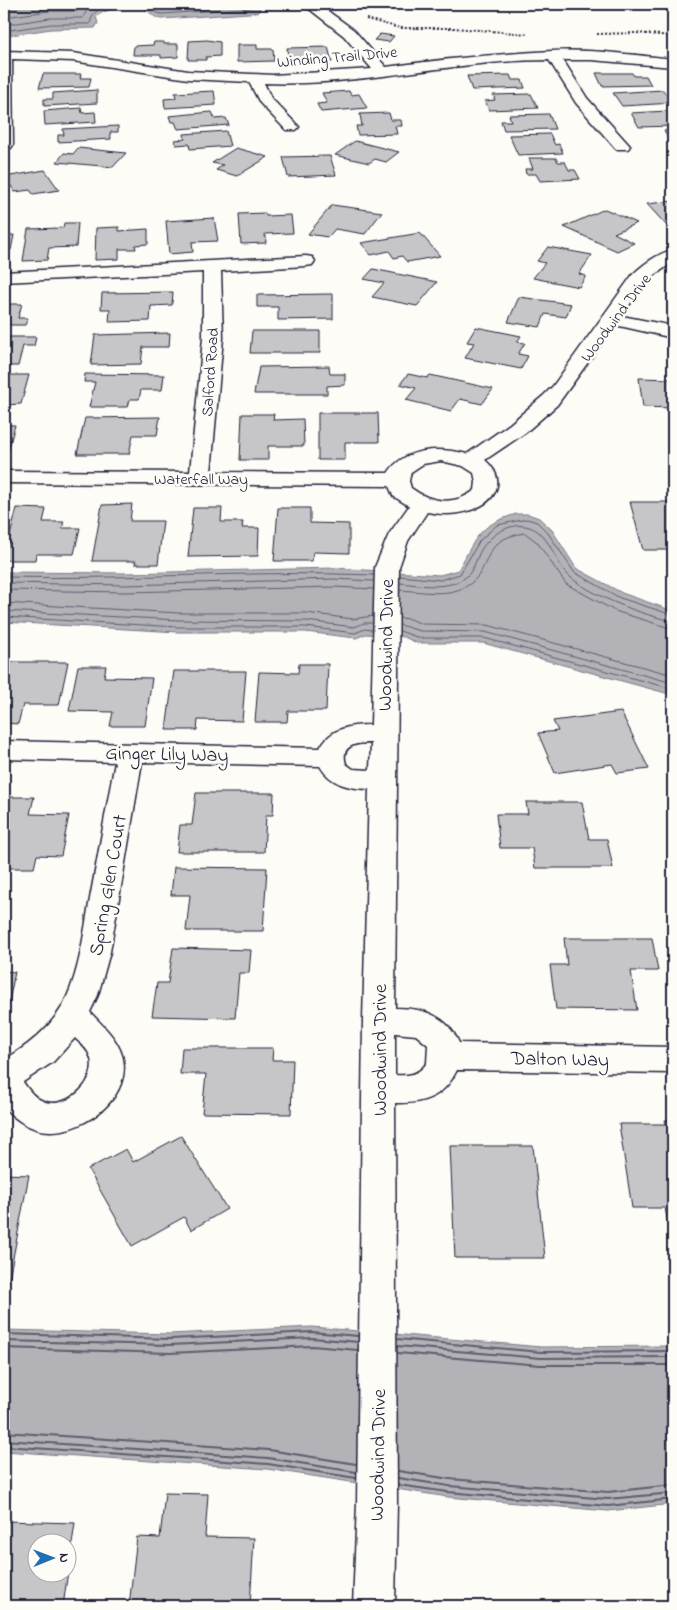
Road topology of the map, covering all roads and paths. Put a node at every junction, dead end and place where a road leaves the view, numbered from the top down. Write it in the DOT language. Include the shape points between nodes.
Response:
graph roads {
  1 [pos="310,4"];
  2 [pos="366,19"];
  3 [pos="532,34"];
  4 [pos="593,34"];
  5 [pos="673,36"];
  6 [pos="4,55"];
  7 [pos="553,55"];
  8 [pos="673,63"];
  9 [pos="382,72"];
  10 [pos="255,79"];
  11 [pos="292,127"];
  12 [pos="5,145"];
  13 [pos="622,146"];
  14 [pos="673,255"];
  15 [pos="306,261"];
  16 [pos="212,266"];
  17 [pos="4,277"];
  18 [pos="611,319"];
  19 [pos="673,332"];
  20 [pos="470,461"];
  21 [pos="4,477"];
  22 [pos="200,478"];
  23 [pos="398,480"];
  24 [pos="422,504"];
  25 [pos="383,734"];
  26 [pos="4,750"];
  27 [pos="130,753"];
  28 [pos="330,757"];
  29 [pos="383,780"];
  30 [pos="74,1016"];
  31 [pos="379,1020"];
  32 [pos="446,1056"];
  33 [pos="673,1060"];
  34 [pos="4,1077"];
  35 [pos="4,1082"];
  36 [pos="379,1089"];
  37 [pos="374,1606"];
  1 -- 9 [label="street" via="349,33"];
  2 -- 3 [label="path" via="402,29 452,28"];
  4 -- 5 [label="path"];
  6 -- 10 [label="street, Winding Trail Drive" via="87,59 174,73"];
  6 -- 12 [label="street"];
  7 -- 8 [label="street, Winding Trail Drive"];
  7 -- 9 [label="street, Winding Trail Drive" via="468,60"];
  7 -- 13 [label="street" via="581,100"];
  9 -- 10 [label="street, Winding Trail Drive"];
  10 -- 11 [label="street" via="265,100"];
  14 -- 18 [label="street, Woodwind Drive" via="639,278"];
  15 -- 16 [label="street"];
  16 -- 17 [label="street"];
  16 -- 22 [label="street, Salford Road" via="213,338"];
  18 -- 19 [label="street"];
  18 -- 20 [label="street, Woodwind Drive" via="547,406"];
  20 -- 23 [label="street" via="426,456 406,464 399,472"];
  20 -- 24 [label="street" via="488,477 487,488 481,496 454,507"];
  21 -- 22 [label="street, Waterfall Way"];
  22 -- 23 [label="street, Waterfall Way"];
  23 -- 24 [label="street" via="401,491"];
  24 -- 25 [label="street, Woodwind Drive" via="398,536 387,567"];
  25 -- 28 [label="street" via="348,736 333,747"];
  25 -- 29 [label="street, Woodwind Drive"];
  26 -- 27 [label="street, Ginger Lily Way"];
  27 -- 28 [label="street, Ginger Lily Way"];
  27 -- 30 [label="street, Spring Glen Court" via="95,952 88,984"];
  28 -- 29 [label="street" via="338,772 346,776"];
  29 -- 31 [label="street, Woodwind Drive"];
  30 -- 34 [label="street, Spring Glen Court" via="43,1053"];
  30 -- 35 [label="street" via="105,1052 108,1062 108,1077 89,1103 59,1116 44,1117 25,1108"];
  31 -- 32 [label="street" via="429,1027 442,1040"];
  31 -- 36 [label="street, Woodwind Drive"];
  32 -- 33 [label="street, Dalton Way"];
  32 -- 36 [label="street" via="444,1066 431,1083 419,1088"];
  36 -- 37 [label="street, Woodwind Drive"];
}
